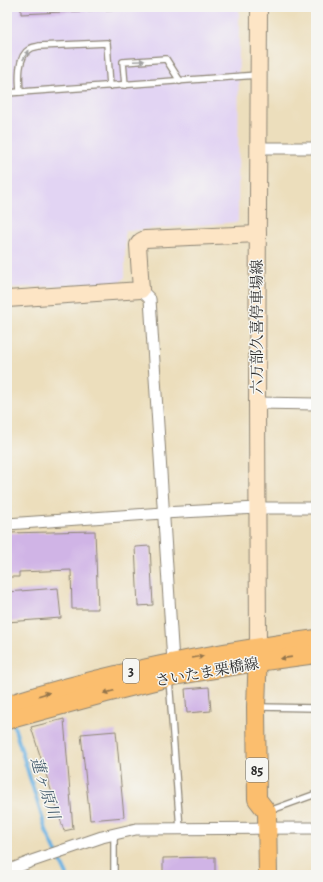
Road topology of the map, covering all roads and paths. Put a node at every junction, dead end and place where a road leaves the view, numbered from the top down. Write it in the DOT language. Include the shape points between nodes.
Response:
graph roads {
  1 [pos="259,7"];
  2 [pos="258,75"];
  3 [pos="180,81"];
  4 [pos="125,84"];
  5 [pos="110,86"];
  6 [pos="20,92"];
  7 [pos="7,93"];
  8 [pos="258,148"];
  9 [pos="316,148"];
  10 [pos="258,234"];
  11 [pos="141,290"];
  12 [pos="7,299"];
  13 [pos="257,403"];
  14 [pos="316,404"];
  15 [pos="257,508"];
  16 [pos="316,508"];
  17 [pos="163,513"];
  18 [pos="7,524"];
  19 [pos="316,639"];
  20 [pos="257,654"];
  21 [pos="316,654"];
  22 [pos="171,669"];
  23 [pos="7,705"];
  24 [pos="256,707"];
  25 [pos="316,708"];
  26 [pos="7,720"];
  27 [pos="316,794"];
  28 [pos="267,820"];
  29 [pos="316,828"];
  30 [pos="180,829"];
  31 [pos="114,834"];
  32 [pos="7,871"];
  33 [pos="114,875"];
  34 [pos="268,875"];
  1 -- 2 [label="main road, 六万部久喜停車場線"];
  2 -- 3 [label="lane"];
  2 -- 8 [label="main road, 六万部久喜停車場線"];
  3 -- 4 [label="lane"];
  4 -- 3 [label="lane, one-way" via="123,62 166,59"];
  4 -- 5 [label="lane"];
  5 -- 6 [label="lane"];
  6 -- 5 [label="lane, one-way" via="19,74 25,54 39,46 107,43"];
  6 -- 7 [label="lane"];
  8 -- 9 [label="street"];
  8 -- 10 [label="main road, 六万部久喜停車場線"];
  10 -- 11 [label="main road" via="145,239 138,246"];
  10 -- 13 [label="main road, 六万部久喜停車場線"];
  11 -- 12 [label="main road"];
  11 -- 17 [label="street" via="150,299"];
  13 -- 14 [label="street"];
  13 -- 15 [label="main road, 六万部久喜停車場線"];
  15 -- 16 [label="street"];
  15 -- 17 [label="street"];
  15 -- 20 [label="main road, 六万部久喜停車場線"];
  17 -- 18 [label="street"];
  17 -- 22 [label="street"];
  19 -- 20 [label="main road, さいたま栗橋線 / 3"];
  21 -- 20 [label="main road, さいたま栗橋線 / 3, one-way"];
  20 -- 22 [label="main road, さいたま栗橋線 / 3"];
  20 -- 24 [label="main road, 85"];
  23 -- 22 [label="main road, さいたま栗橋線 / 3, one-way" via="104,677"];
  22 -- 26 [label="main road, さいたま栗橋線 / 3, one-way" via="106,693"];
  22 -- 30 [label="lane"];
  24 -- 25 [label="lane"];
  24 -- 28 [label="main road, 85" via="257,799"];
  27 -- 28 [label="lane"];
  28 -- 29 [label="street"];
  28 -- 30 [label="street"];
  28 -- 34 [label="main road"];
  30 -- 31 [label="street" via="136,829"];
  31 -- 32 [label="street"];
  31 -- 33 [label="lane"];
}
